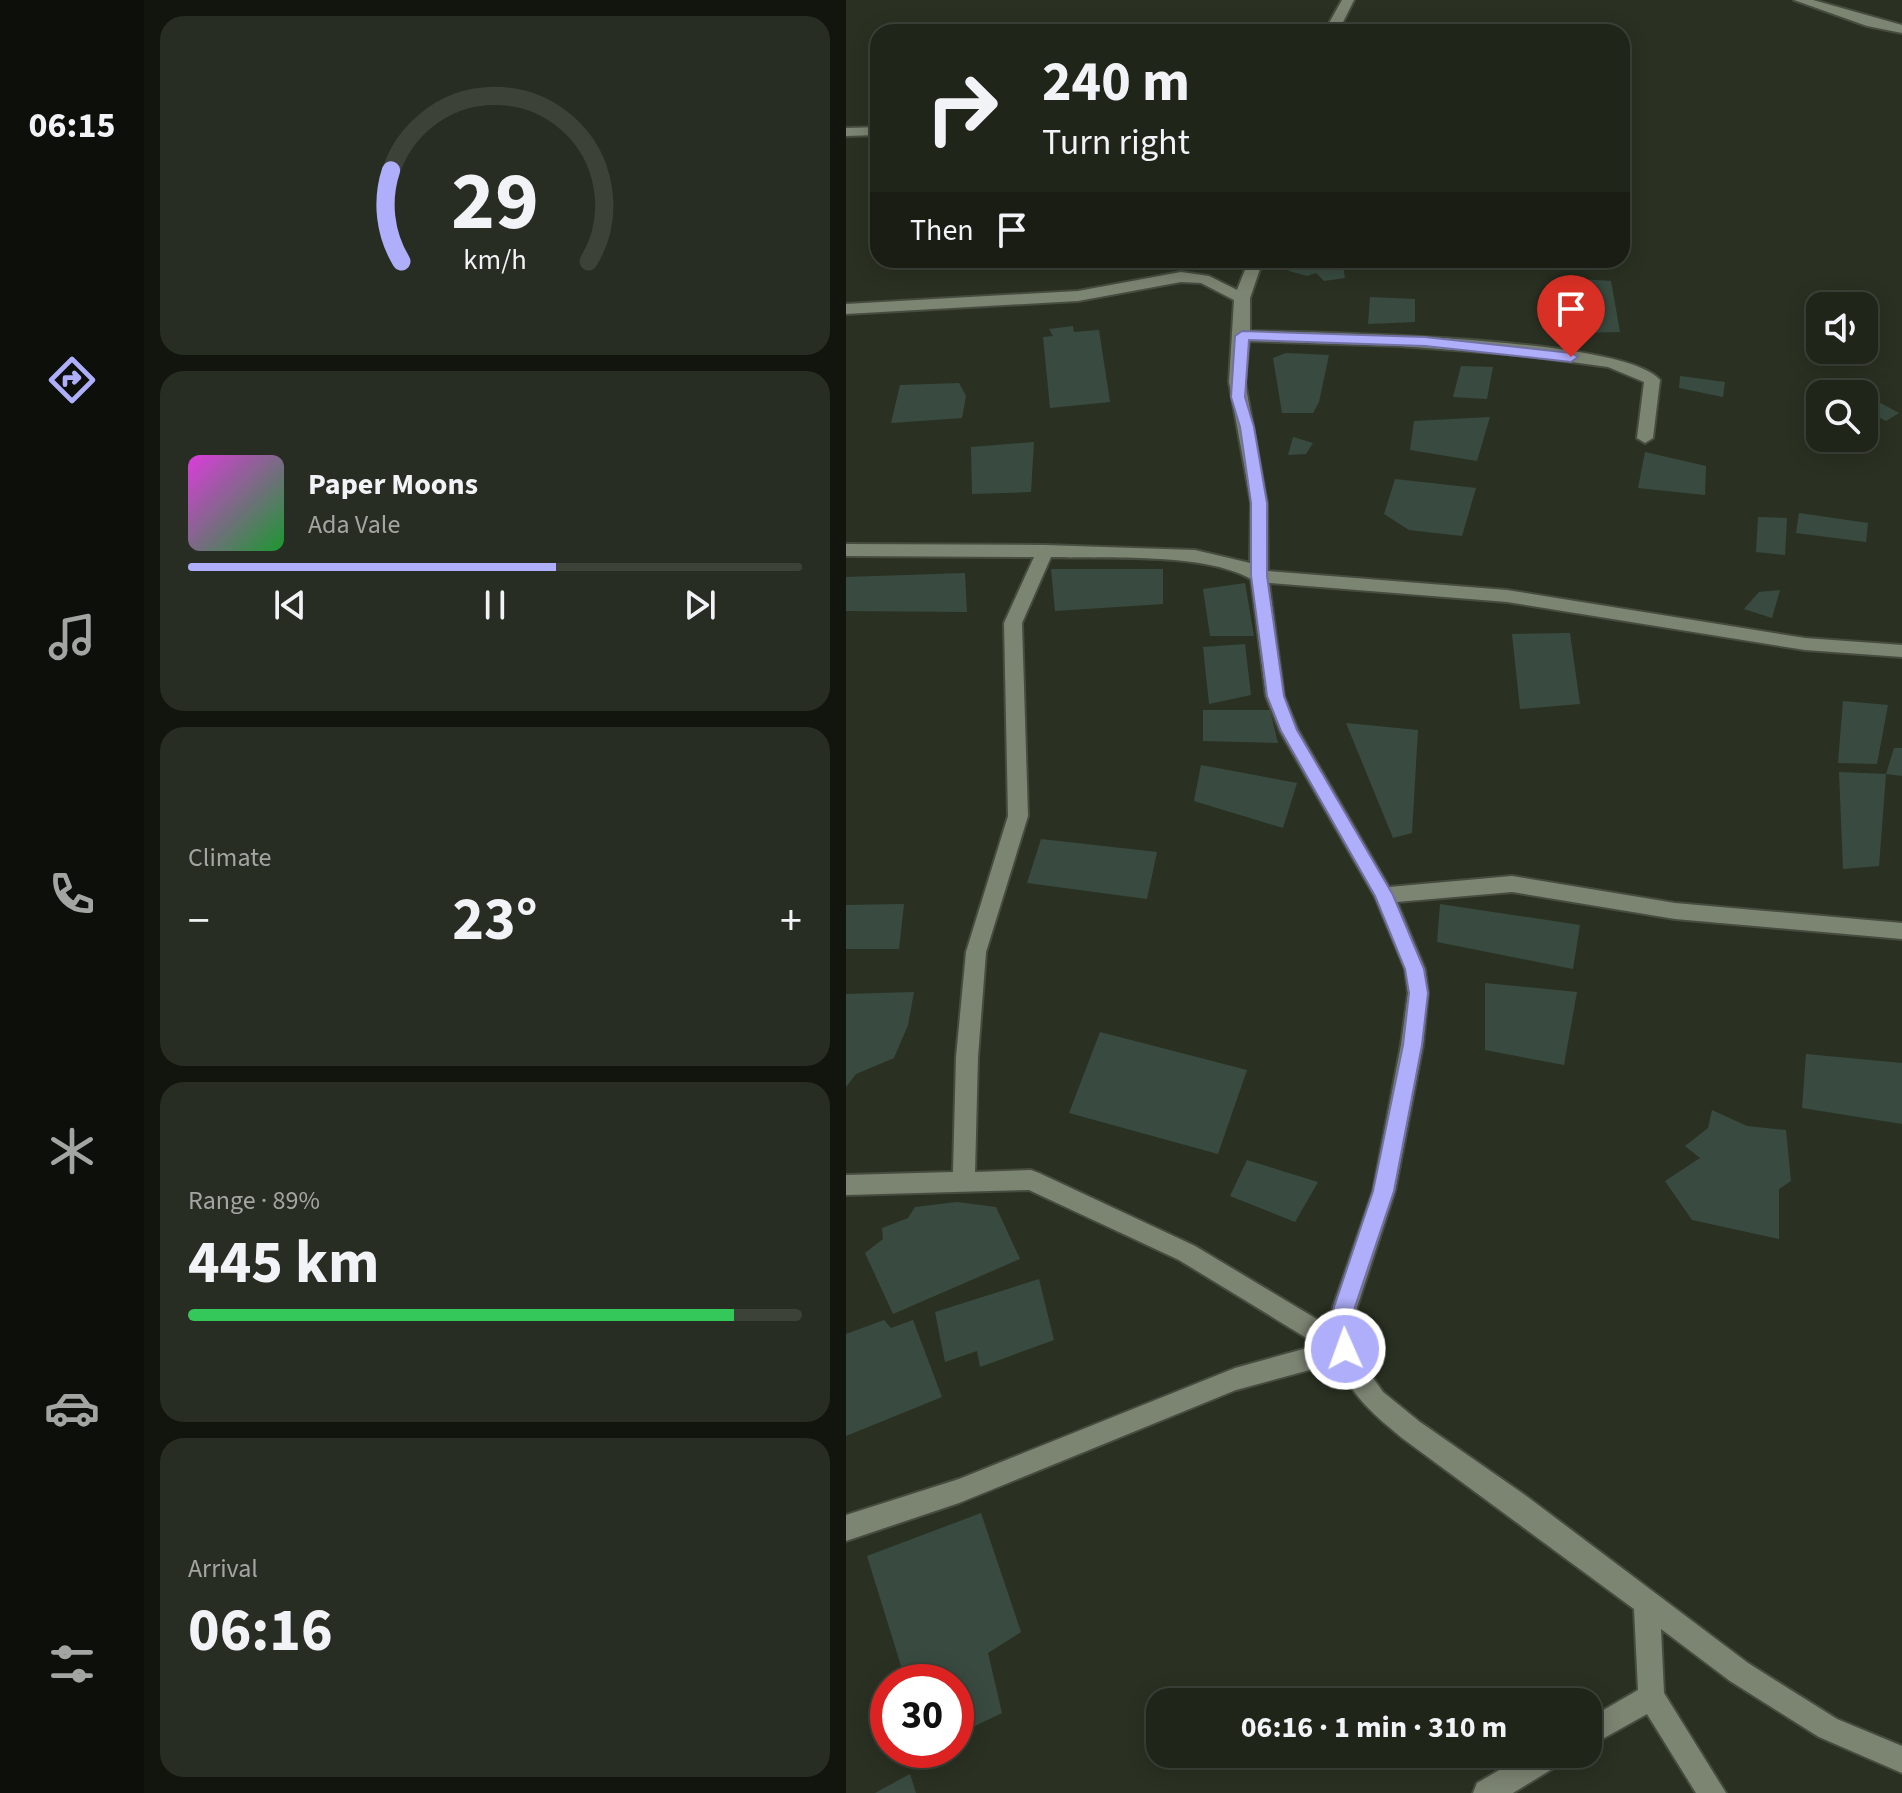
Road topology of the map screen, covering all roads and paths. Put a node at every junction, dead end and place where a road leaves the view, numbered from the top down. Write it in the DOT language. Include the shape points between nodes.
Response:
graph roads {
  1 [pos="1348,0"];
  2 [pos="1800,0"];
  3 [pos="1335,24"];
  4 [pos="1902,29"];
  5 [pos="870,131"];
  6 [pos="846,132"];
  7 [pos="1253,268"];
  8 [pos="1242,298"];
  9 [pos="846,309"];
  10 [pos="1242,336"];
  11 [pos="1645,438"];
  12 [pos="846,550"];
  13 [pos="1045,551"];
  14 [pos="1259,576"];
  15 [pos="1902,651"];
  16 [pos="1384,895"];
  17 [pos="1902,931"];
  18 [pos="964,1181"];
  19 [pos="846,1185"];
  20 [pos="1345,1349"];
  21 [pos="846,1528"];
  22 [pos="1647,1603"];
  23 [pos="1651,1697"];
  24 [pos="1602,1726"];
  25 [pos="1902,1760"];
  26 [pos="1529,1768"];
  27 [pos="1487,1793"];
  28 [pos="1712,1793"];
  1 -- 3 [label="street"];
  2 -- 4 [label="street"];
  5 -- 6 [label="street"];
  7 -- 8 [label="street"];
  8 -- 9 [label="street" via="1204,279 1181,277 1078,296"];
  8 -- 10 [label="street"];
  10 -- 11 [label="street" via="1425,341 1623,366 1652,380"];
  10 -- 14 [label="street" via="1237,382 1259,503"];
  12 -- 13 [label="street"];
  13 -- 14 [label="street" via="1221,559"];
  13 -- 18 [label="street" via="1013,623 1018,816 976,952"];
  14 -- 15 [label="street" via="1507,596 1805,644"];
  14 -- 16 [label="street" via="1275,696 1289,731"];
  16 -- 17 [label="street" via="1512,884 1675,911"];
  16 -- 20 [label="street" via="1415,969 1418,993 1384,1191 1345,1307"];
  18 -- 19 [label="street"];
  18 -- 20 [label="street" via="1031,1180 1187,1253"];
  20 -- 21 [label="street" via="1235,1379 959,1491"];
  20 -- 22 [label="street" via="1375,1400"];
  22 -- 23 [label="street"];
  22 -- 25 [label="street" via="1797,1710"];
  23 -- 24 [label="street"];
  23 -- 28 [label="street"];
  26 -- 27 [label="street"];
}
